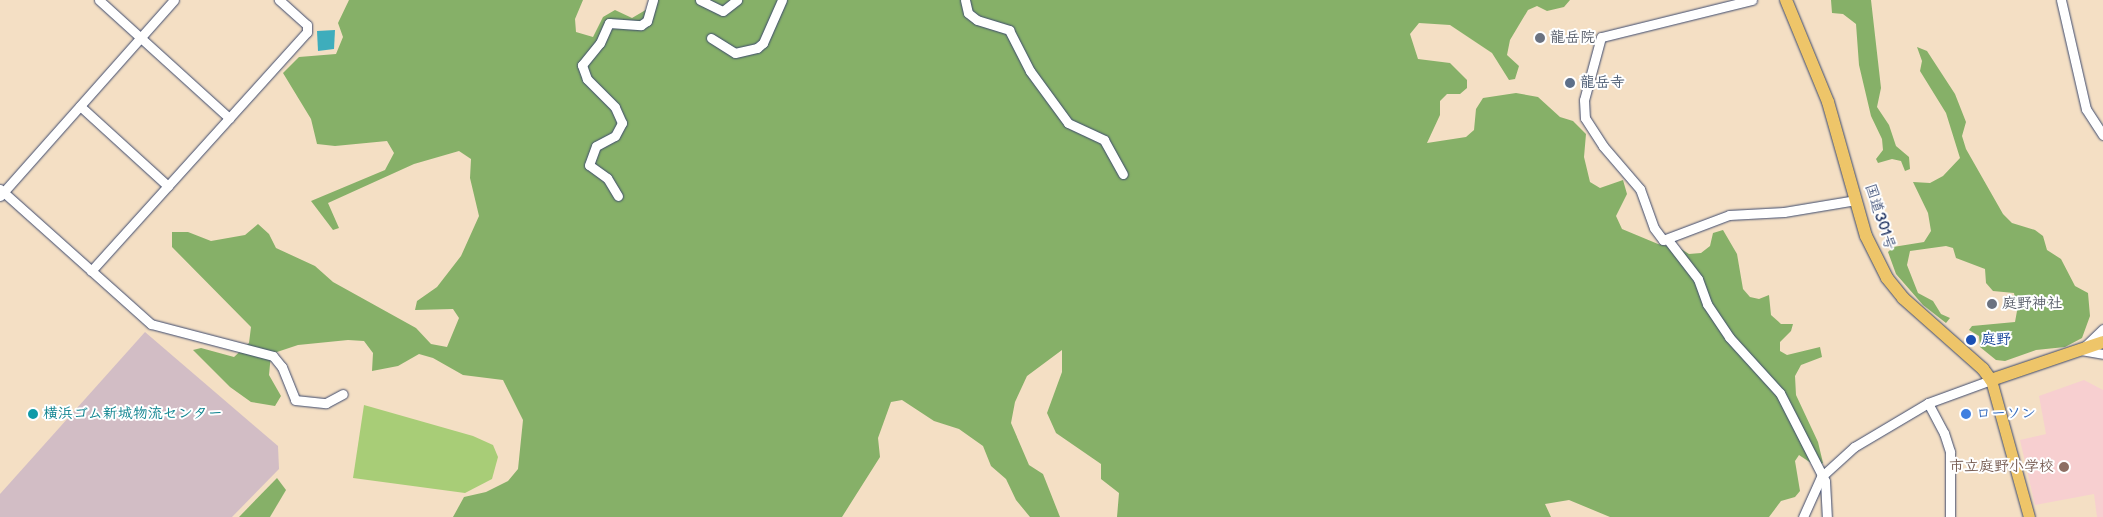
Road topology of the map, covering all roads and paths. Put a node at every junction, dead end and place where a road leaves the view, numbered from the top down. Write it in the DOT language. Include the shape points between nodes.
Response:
graph roads {
  1 [pos="99,0"];
  2 [pos="174,0"];
  3 [pos="279,0"];
  4 [pos="653,0"];
  5 [pos="700,0"];
  6 [pos="737,0"];
  7 [pos="782,0"];
  8 [pos="965,0"];
  9 [pos="1752,0"];
  10 [pos="1786,0"];
  11 [pos="2061,0"];
  12 [pos="141,37"];
  13 [pos="711,38"];
  14 [pos="80,106"];
  15 [pos="229,118"];
  16 [pos="2102,131"];
  17 [pos="1123,174"];
  18 [pos="168,186"];
  19 [pos="1,192"];
  20 [pos="618,196"];
  21 [pos="1856,200"];
  22 [pos="1668,240"];
  23 [pos="91,270"];
  24 [pos="2103,329"];
  25 [pos="2103,342"];
  26 [pos="2081,350"];
  27 [pos="2103,354"];
  28 [pos="1991,380"];
  29 [pos="343,394"];
  30 [pos="1928,402"];
  31 [pos="1821,477"];
  32 [pos="1803,517"];
  33 [pos="1828,517"];
  34 [pos="1950,517"];
  35 [pos="2029,517"];
  1 -- 12 [label="street"];
  2 -- 12 [label="street"];
  3 -- 15 [label="street" via="307,25 307,32"];
  4 -- 20 [label="street" via="647,21 641,26 609,23 600,42 582,65 588,78 611,102 622,123 615,136 596,146 589,165 607,178"];
  5 -- 6 [label="street" via="723,12"];
  7 -- 13 [label="street" via="763,43 757,48 735,53"];
  8 -- 17 [label="street" via="968,14 1009,30 1030,71 1068,123 1104,140"];
  9 -- 22 [label="street" via="1605,34 1596,44 1584,100 1585,118 1603,146 1640,189 1658,236"];
  10 -- 21 [label="highway, 国道301号" via="1828,102"];
  11 -- 16 [label="street" via="2086,110"];
  12 -- 14 [label="street"];
  12 -- 15 [label="street"];
  14 -- 18 [label="street"];
  14 -- 19 [label="street"];
  15 -- 18 [label="street"];
  18 -- 23 [label="street"];
  19 -- 23 [label="street"];
  21 -- 22 [label="street" via="1784,212 1729,216 1694,226"];
  21 -- 28 [label="highway, 国道301号" via="1869,243 1887,278 1903,298 1983,369"];
  22 -- 31 [label="street" via="1698,279 1707,304 1729,337 1780,393 1807,441"];
  23 -- 29 [label="street" via="157,327 273,356 282,367 295,400 326,403"];
  24 -- 26 [label="street"];
  25 -- 26 [label="highway"];
  26 -- 27 [label="street"];
  26 -- 28 [label="highway"];
  28 -- 30 [label="street"];
  28 -- 35 [label="main road"];
  30 -- 31 [label="street" via="1854,447"];
  30 -- 34 [label="street" via="1950,452"];
  31 -- 32 [label="street"];
  31 -- 33 [label="street" via="1825,481"];
}
